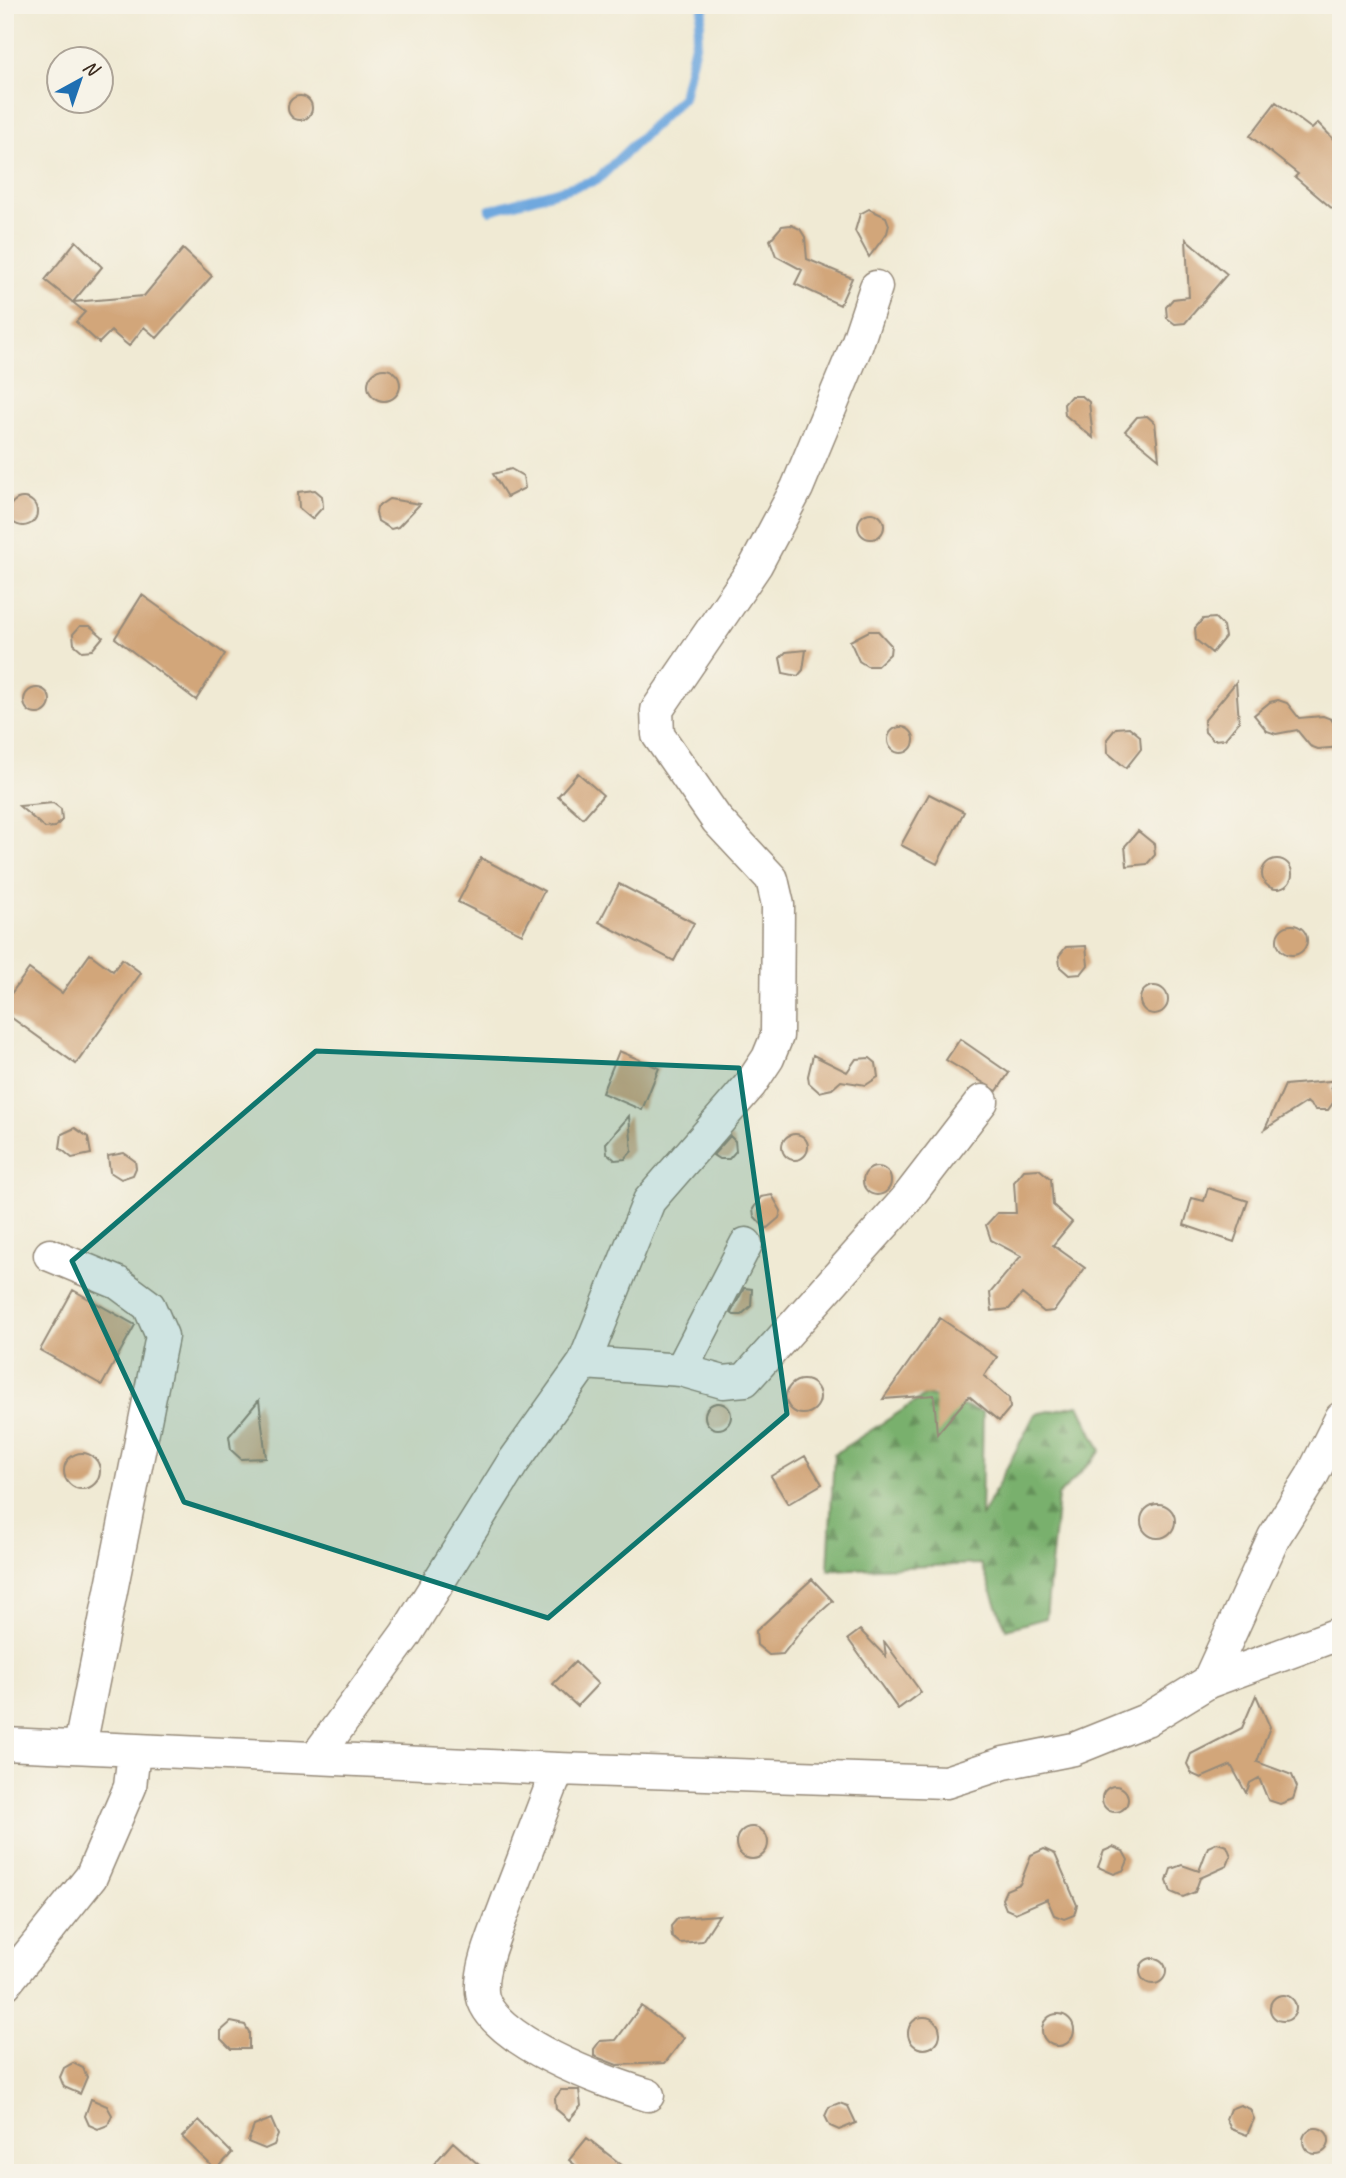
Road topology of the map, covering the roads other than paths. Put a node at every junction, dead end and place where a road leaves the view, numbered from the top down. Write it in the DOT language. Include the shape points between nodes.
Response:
graph roads {
  1 [pos="876,287"];
  2 [pos="982,1101"];
  3 [pos="746,1244"];
  4 [pos="50,1255"];
  5 [pos="584,1363"];
  6 [pos="681,1370"];
  7 [pos="1341,1418"];
  8 [pos="1341,1633"];
  9 [pos="1208,1682"];
  10 [pos="5,1744"];
  11 [pos="80,1745"];
  12 [pos="134,1751"];
  13 [pos="317,1756"];
  14 [pos="558,1769"];
  15 [pos="5,1984"];
  16 [pos="648,2095"];
  1 -- 5 [label="street" via="797,488 756,565 657,710 658,736 717,820 772,879 778,905 777,1036 750,1085 649,1201"];
  2 -- 6 [label="street" via="905,1201 745,1380 723,1382"];
  3 -- 6 [label="street"];
  4 -- 11 [label="street" via="128,1290 149,1306 162,1336"];
  5 -- 6 [label="street"];
  5 -- 13 [label="street" via="512,1464 406,1634"];
  7 -- 9 [label="street" via="1274,1536"];
  8 -- 9 [label="street"];
  9 -- 14 [label="street" via="1146,1720 1074,1749 1004,1763 946,1782"];
  10 -- 11 [label="street"];
  11 -- 12 [label="street"];
  12 -- 13 [label="street"];
  12 -- 15 [label="street" via="130,1787 91,1877"];
  13 -- 14 [label="street"];
  14 -- 16 [label="street" via="491,1946 482,1992 489,2013 537,2052 614,2086"];
}
